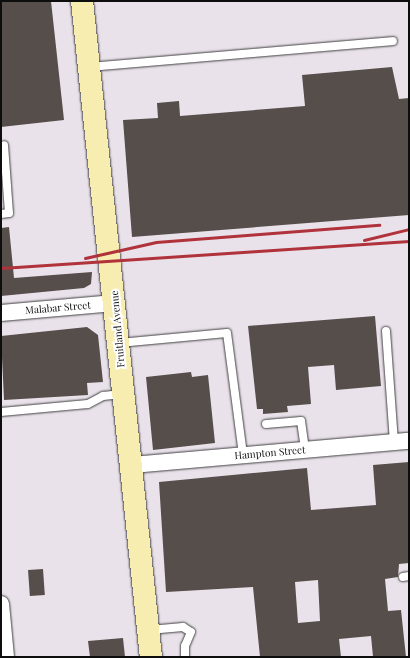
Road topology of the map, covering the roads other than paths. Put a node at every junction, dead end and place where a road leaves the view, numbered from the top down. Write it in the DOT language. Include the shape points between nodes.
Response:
graph roads {
  1 [pos="82,1"];
  2 [pos="393,41"];
  3 [pos="89,67"];
  4 [pos="4,146"];
  5 [pos="1,214"];
  6 [pos="115,303"];
  7 [pos="1,313"];
  8 [pos="386,331"];
  9 [pos="119,343"];
  10 [pos="124,394"];
  11 [pos="1,412"];
  12 [pos="266,424"];
  13 [pos="401,441"];
  14 [pos="305,450"];
  15 [pos="243,455"];
  16 [pos="132,465"];
  17 [pos="1,604"];
  18 [pos="148,630"];
  19 [pos="6,657"];
  20 [pos="151,657"];
  21 [pos="185,657"];
  1 -- 3 [label="street, Fruitland Avenue"];
  2 -- 3 [label="lane"];
  3 -- 6 [label="street, Fruitland Avenue"];
  4 -- 5 [label="lane" via="9,213"];
  6 -- 7 [label="street, Malabar Street"];
  6 -- 9 [label="street, Fruitland Avenue"];
  8 -- 13 [label="lane"];
  9 -- 10 [label="street, Fruitland Avenue"];
  9 -- 15 [label="lane" via="227,334"];
  10 -- 11 [label="lane" via="104,396 88,404"];
  10 -- 16 [label="street, Fruitland Avenue"];
  12 -- 14 [label="lane" via="301,421"];
  13 -- 14 [label="street, Hampton Street"];
  14 -- 15 [label="street, Hampton Street"];
  15 -- 16 [label="street, Hampton Street"];
  16 -- 18 [label="street, Fruitland Avenue"];
  17 -- 19 [label="street"];
  18 -- 20 [label="street, Fruitland Avenue"];
  18 -- 21 [label="lane" via="183,627 191,632 185,646"];
}
